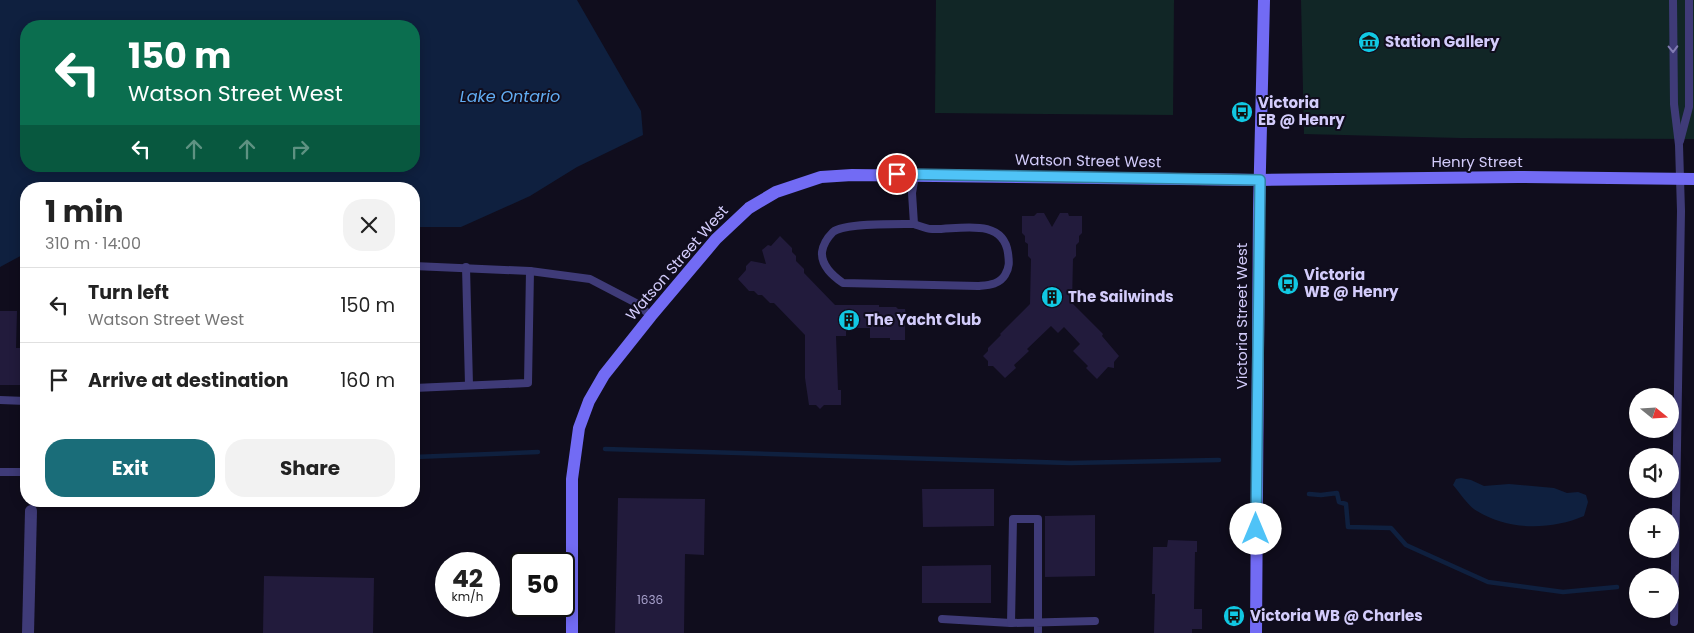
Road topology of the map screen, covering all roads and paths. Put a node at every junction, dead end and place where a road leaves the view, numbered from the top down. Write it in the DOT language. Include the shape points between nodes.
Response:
graph roads {
  1 [pos="1264,0"];
  2 [pos="1672,0"];
  3 [pos="1689,0"];
  4 [pos="1679,145"];
  5 [pos="915,174"];
  6 [pos="1680,179"];
  7 [pos="1694,179"];
  8 [pos="1260,180"];
  9 [pos="914,224"];
  10 [pos="420,266"];
  11 [pos="466,267"];
  12 [pos="530,271"];
  13 [pos="651,316"];
  14 [pos="469,385"];
  15 [pos="420,388"];
  16 [pos="0,400"];
  17 [pos="20,401"];
  18 [pos="0,472"];
  19 [pos="20,472"];
  20 [pos="31,507"];
  21 [pos="942,619"];
  22 [pos="1095,621"];
  23 [pos="1011,622"];
  24 [pos="1038,622"];
  25 [pos="1674,622"];
  26 [pos="28,633"];
  27 [pos="572,633"];
  28 [pos="1038,633"];
  29 [pos="1256,633"];
  1 -- 8 [label="main road, Victoria Street West"];
  2 -- 4 [label="lane, one-way" via="1674,104"];
  3 -- 4 [label="lane" via="1689,107"];
  4 -- 6 [label="lane"];
  5 -- 8 [label="main road, Watson Street West"];
  5 -- 9 [label="lane" via="912,193"];
  5 -- 13 [label="main road, Watson Street West" via="821,177 776,192 733,222"];
  6 -- 7 [label="main road, Henry Street"];
  6 -- 8 [label="main road, Henry Street"];
  6 -- 25 [label="lane"];
  8 -- 29 [label="main road, Victoria Street West"];
  9 -- 9 [label="lane" via="930,230 982,227 993,231 1008,247 1010,264 1004,276 993,285 978,286 843,283 832,276 823,263 825,243 834,231 845,227"];
  10 -- 11 [label="lane"];
  11 -- 12 [label="lane"];
  11 -- 14 [label="lane"];
  12 -- 13 [label="lane" via="590,279 636,303"];
  12 -- 14 [label="lane" via="528,383"];
  13 -- 27 [label="main road, Watson Street West" via="604,375 579,428 572,478"];
  14 -- 15 [label="lane"];
  16 -- 17 [label="lane"];
  18 -- 19 [label="lane"];
  20 -- 26 [label="street"];
  21 -- 23 [label="lane"];
  22 -- 24 [label="lane"];
  23 -- 24 [label="lane"];
  23 -- 24 [label="lane" via="1013,519 1038,519"];
  24 -- 28 [label="lane"];
}
